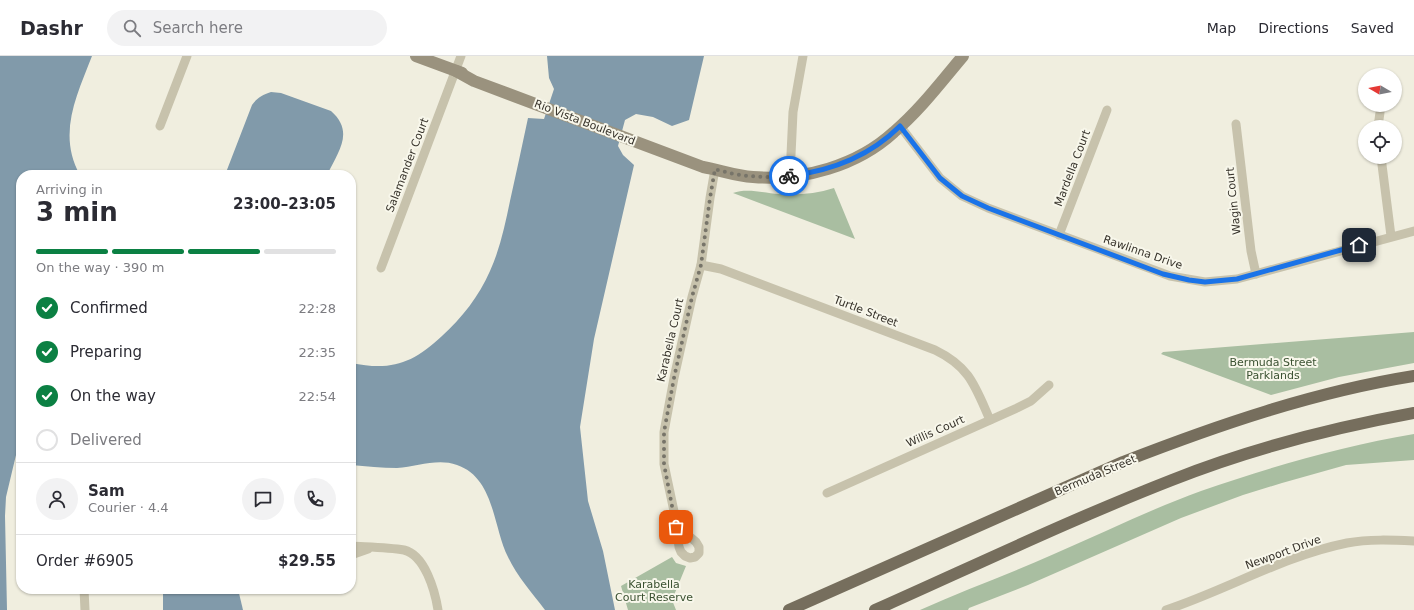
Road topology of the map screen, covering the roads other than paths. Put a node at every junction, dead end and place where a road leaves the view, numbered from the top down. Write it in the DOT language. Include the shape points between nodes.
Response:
graph roads {
  1 [pos="187,56"];
  2 [pos="416,56"];
  3 [pos="461,56"];
  4 [pos="803,56"];
  5 [pos="963,56"];
  6 [pos="456,71"];
  7 [pos="1107,110"];
  8 [pos="1236,124"];
  9 [pos="160,126"];
  10 [pos="900,126"];
  11 [pos="1382,164"];
  12 [pos="715,169"];
  13 [pos="790,176"];
  14 [pos="1414,231"];
  15 [pos="1059,235"];
  16 [pos="1391,236"];
  17 [pos="701,265"];
  18 [pos="381,268"];
  19 [pos="1256,274"];
  20 [pos="1414,376"];
  21 [pos="1049,385"];
  22 [pos="1414,413"];
  23 [pos="990,420"];
  24 [pos="827,493"];
  25 [pos="675,516"];
  26 [pos="1414,541"];
  27 [pos="356,546"];
  28 [pos="376,548"];
  29 [pos="356,553"];
  30 [pos="84,594"];
  31 [pos="438,608"];
  32 [pos="1170,609"];
  33 [pos="84,610"];
  34 [pos="789,610"];
  35 [pos="876,610"];
  1 -- 9 [label="street"];
  2 -- 6 [label="street, Rio Vista Boulevard"];
  3 -- 6 [label="street, Salamander Court"];
  4 -- 13 [label="street" via="793,112"];
  5 -- 10 [label="street, Rio Vista Boulevard" via="919,108"];
  6 -- 12 [label="street, Rio Vista Boulevard" via="476,76 703,167"];
  6 -- 18 [label="street, Salamander Court"];
  7 -- 15 [label="street, Mardella Court"];
  8 -- 19 [label="street, Wagin Court"];
  10 -- 13 [label="street, Rio Vista Boulevard" via="878,145 846,162 810,174"];
  10 -- 15 [label="street, Rawlinna Drive" via="940,178 962,196"];
  11 -- 16 [label="street"];
  12 -- 13 [label="street, Rio Vista Boulevard" via="753,177"];
  12 -- 17 [label="street, Karabella Court"];
  14 -- 16 [label="street, Rawlinna Drive"];
  15 -- 19 [label="street, Rawlinna Drive" via="1170,276 1189,280 1221,281"];
  16 -- 19 [label="street, Rawlinna Drive"];
  17 -- 23 [label="street, Turtle Street" via="721,269 948,356 958,363 975,385"];
  17 -- 25 [label="street, Karabella Court" via="664,432 664,464"];
  20 -- 34 [label="main road, Bermuda Street" via="1290,404 1160,447"];
  21 -- 23 [label="street, Willis Court" via="1031,401"];
  22 -- 35 [label="main road" via="1294,440 1248,453 1173,480 1083,517"];
  23 -- 24 [label="street, Willis Court"];
  26 -- 32 [label="street, Newport Drive" via="1348,543 1311,552"];
  27 -- 28 [label="street"];
  28 -- 29 [label="street"];
  28 -- 31 [label="street" via="405,550 417,558 427,573"];
  30 -- 33 [label="street"];
}
